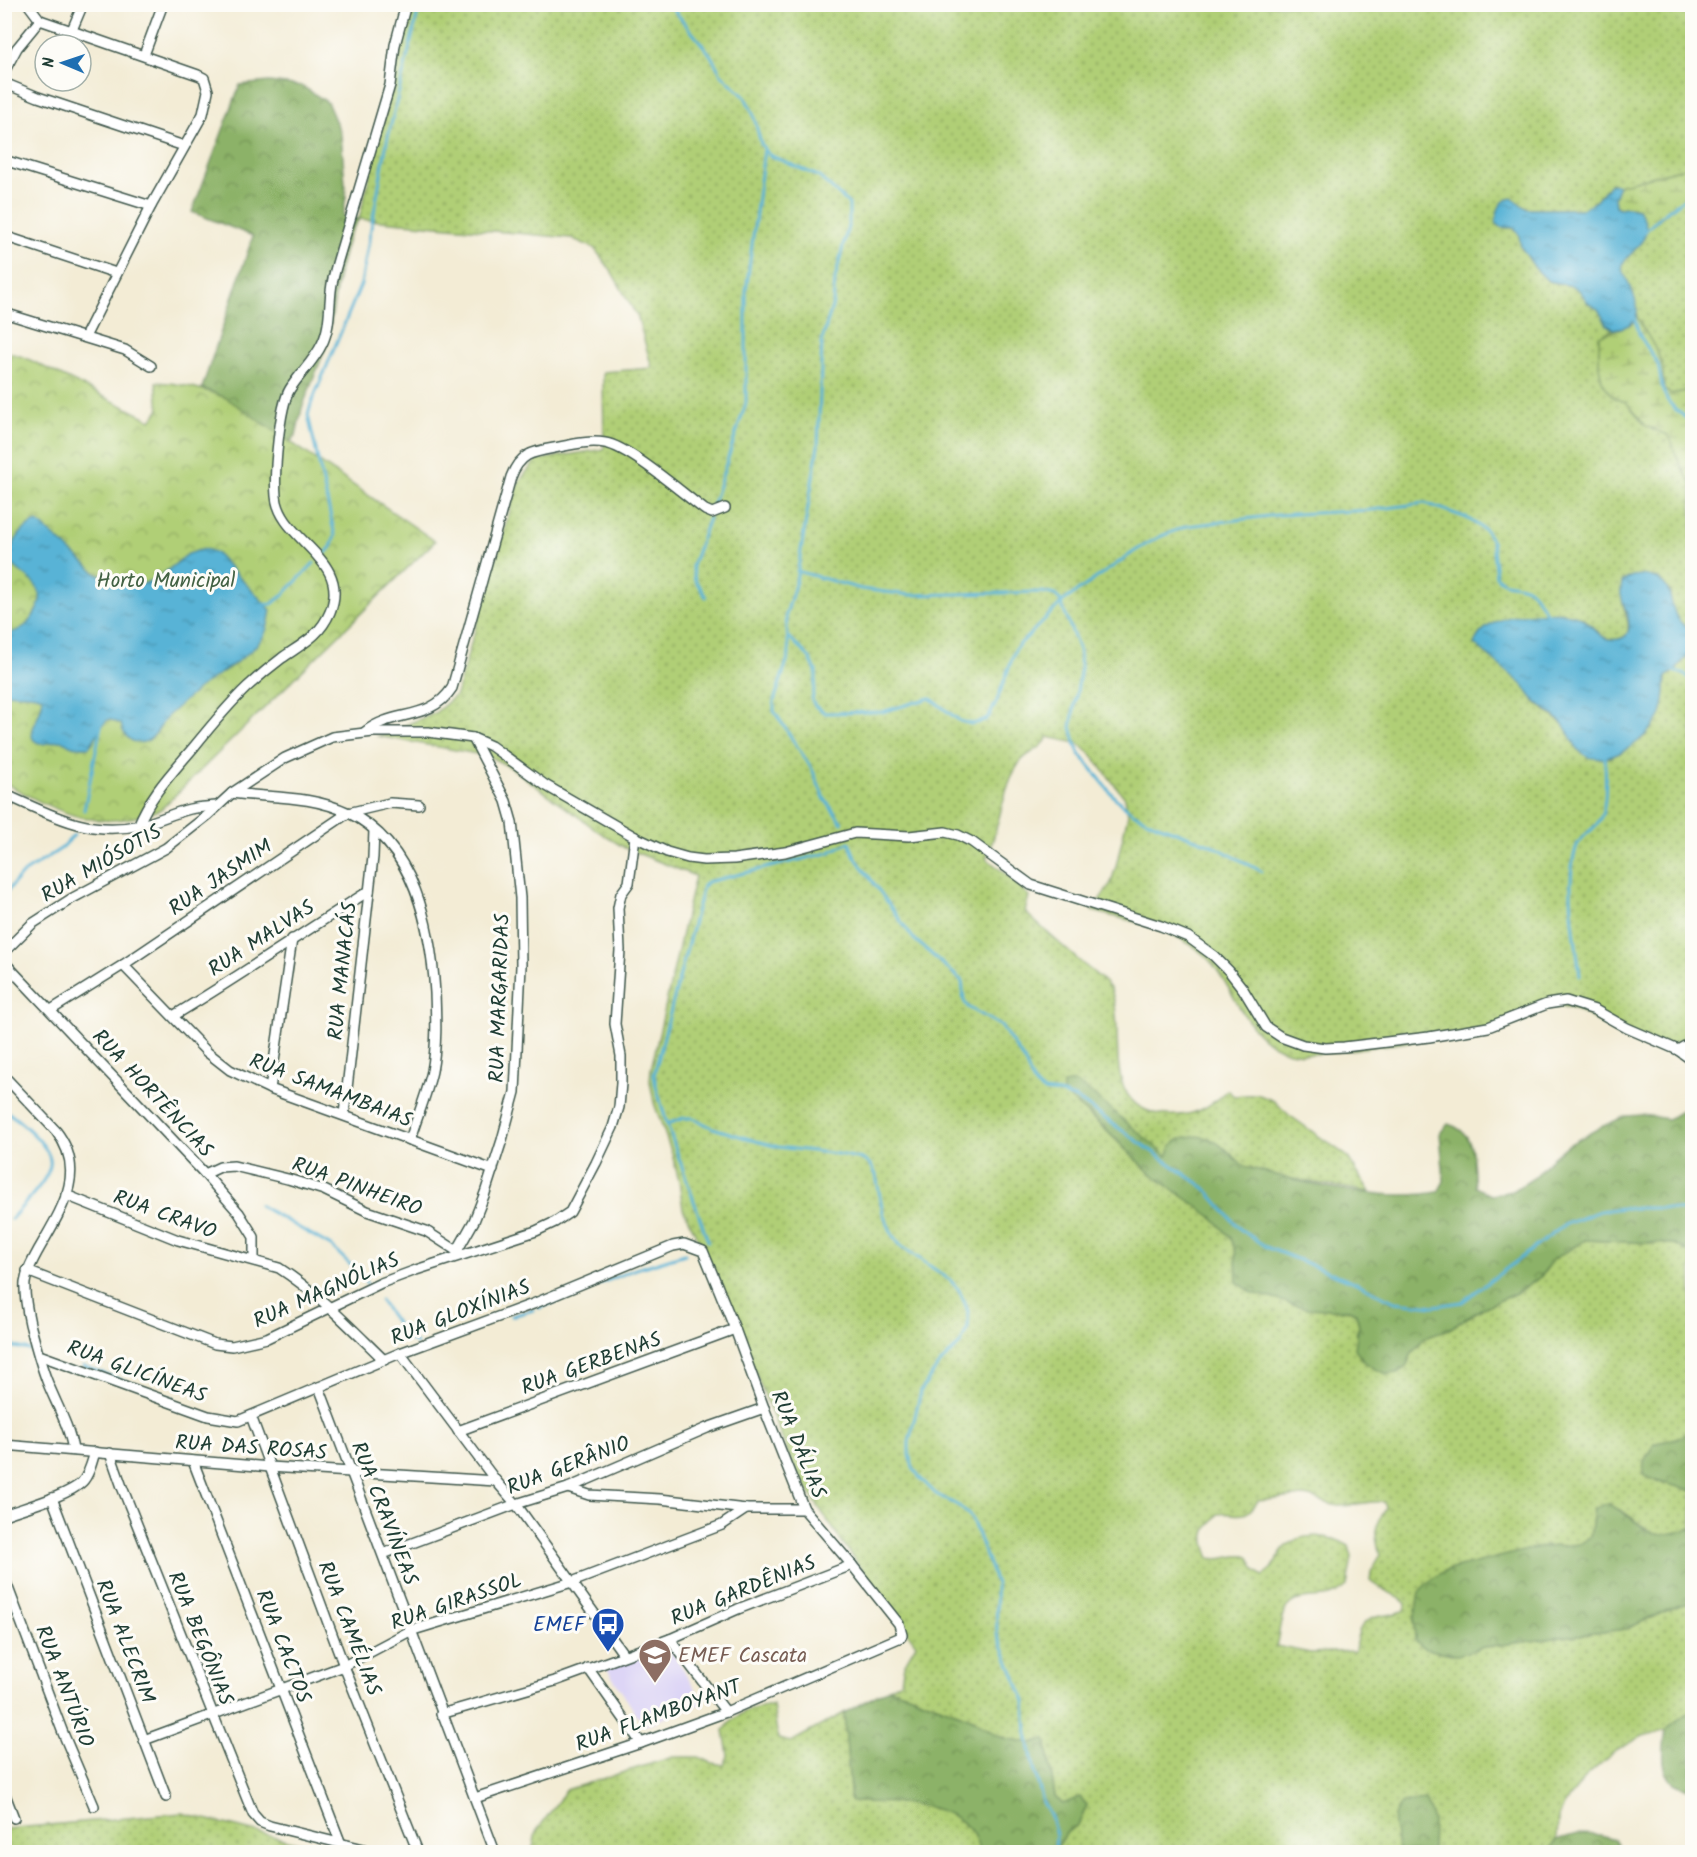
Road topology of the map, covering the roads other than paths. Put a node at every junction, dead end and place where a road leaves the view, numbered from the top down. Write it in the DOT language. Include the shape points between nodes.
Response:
graph roads {
  1 [pos="28,4"];
  2 [pos="83,4"];
  3 [pos="163,4"];
  4 [pos="406,4"];
  5 [pos="40,20"];
  6 [pos="72,30"];
  7 [pos="144,55"];
  8 [pos="5,72"];
  9 [pos="4,83"];
  10 [pos="184,146"];
  11 [pos="4,160"];
  12 [pos="151,206"];
  13 [pos="4,236"];
  14 [pos="116,273"];
  15 [pos="4,313"];
  16 [pos="85,337"];
  17 [pos="151,366"];
  18 [pos="725,508"];
  19 [pos="365,732"];
  20 [pos="473,738"];
  21 [pos="232,793"];
  22 [pos="8,795"];
  23 [pos="419,805"];
  24 [pos="217,806"];
  25 [pos="348,813"];
  26 [pos="4,815"];
  27 [pos="138,826"];
  28 [pos="374,830"];
  29 [pos="635,837"];
  30 [pos="369,891"];
  31 [pos="292,939"];
  32 [pos="4,952"];
  33 [pos="4,962"];
  34 [pos="123,964"];
  35 [pos="51,1010"];
  36 [pos="173,1016"];
  37 [pos="1692,1042"];
  38 [pos="1678,1050"];
  39 [pos="1692,1060"];
  40 [pos="4,1076"];
  41 [pos="270,1089"];
  42 [pos="344,1115"];
  43 [pos="410,1140"];
  44 [pos="493,1170"];
  45 [pos="205,1174"];
  46 [pos="66,1196"];
  47 [pos="459,1253"];
  48 [pos="707,1258"];
  49 [pos="254,1260"];
  50 [pos="27,1271"];
  51 [pos="329,1308"];
  52 [pos="735,1329"];
  53 [pos="400,1353"];
  54 [pos="39,1355"];
  55 [pos="384,1360"];
  56 [pos="319,1387"];
  57 [pos="764,1408"];
  58 [pos="251,1416"];
  59 [pos="223,1420"];
  60 [pos="458,1431"];
  61 [pos="4,1445"];
  62 [pos="73,1450"];
  63 [pos="95,1452"];
  64 [pos="110,1453"];
  65 [pos="192,1461"];
  66 [pos="270,1467"];
  67 [pos="351,1473"];
  68 [pos="496,1481"];
  69 [pos="568,1488"];
  70 [pos="52,1498"];
  71 [pos="516,1504"];
  72 [pos="746,1509"];
  73 [pos="804,1509"];
  74 [pos="5,1513"];
  75 [pos="383,1554"];
  76 [pos="852,1565"];
  77 [pos="4,1577"];
  78 [pos="572,1582"];
  79 [pos="410,1631"];
  80 [pos="670,1639"];
  81 [pos="884,1644"];
  82 [pos="624,1655"];
  83 [pos="344,1666"];
  84 [pos="588,1668"];
  85 [pos="281,1688"];
  86 [pos="726,1712"];
  87 [pos="212,1714"];
  88 [pos="441,1714"];
  89 [pos="144,1740"];
  90 [pos="641,1743"];
  91 [pos="4,1792"];
  92 [pos="166,1797"];
  93 [pos="475,1798"];
  94 [pos="94,1806"];
  95 [pos="14,1818"];
  96 [pos="341,1844"];
  97 [pos="376,1852"];
  98 [pos="418,1852"];
  99 [pos="495,1852"];
  1 -- 5 [label="street"];
  2 -- 6 [label="street"];
  3 -- 7 [label="street"];
  4 -- 27 [label="street" via="390,85 335,271 323,343 291,388 282,411 275,473 278,508 331,576 334,599 330,613 309,641 264,672 220,714 151,799"];
  5 -- 6 [label="street"];
  5 -- 8 [label="street" via="17,48"];
  6 -- 7 [label="street"];
  7 -- 10 [label="street" via="204,78 208,92 203,114"];
  9 -- 10 [label="street"];
  10 -- 12 [label="street"];
  11 -- 12 [label="street"];
  12 -- 14 [label="street"];
  13 -- 14 [label="street"];
  14 -- 16 [label="street"];
  15 -- 16 [label="street"];
  16 -- 17 [label="street" via="125,350"];
  18 -- 19 [label="street" via="712,513 705,510 645,464 607,443 585,442 527,454 511,477 452,688 432,708 382,721"];
  19 -- 20 [label="street" via="428,732"];
  19 -- 21 [label="street, RUA MIÓSOTIS" via="313,744"];
  20 -- 29 [label="street"];
  20 -- 44 [label="street, RUA MARGARIDAS" via="506,801 520,898 515,1092"];
  21 -- 24 [label="street, RUA MIÓSOTIS"];
  21 -- 25 [label="street" via="296,798"];
  22 -- 26 [label="street"];
  22 -- 27 [label="street" via="53,817 88,828"];
  23 -- 25 [label="street, RUA JASMIM" via="390,802"];
  24 -- 27 [label="street" via="189,809"];
  24 -- 32 [label="street, RUA MIÓSOTIS" via="166,848 32,924"];
  25 -- 28 [label="street"];
  25 -- 34 [label="street, RUA JASMIM"];
  28 -- 30 [label="street, RUA MANACÁS"];
  28 -- 43 [label="street" via="397,855 414,886 429,934 433,964 434,1058"];
  29 -- 38 [label="street" via="667,852 704,860 784,852 855,833 958,835 1031,885 1188,938 1229,971 1273,1034 1314,1047 1344,1047 1488,1027 1547,1004 1566,1001 1595,1010"];
  29 -- 47 [label="street, RUA MAGNÓLIAS" via="629,883 618,908 620,950 615,1024 621,1083 614,1127 570,1212 536,1231"];
  30 -- 31 [label="street, RUA MALVAS"];
  30 -- 42 [label="street, RUA MANACÁS"];
  31 -- 36 [label="street, RUA MALVAS"];
  31 -- 41 [label="street"];
  33 -- 35 [label="street, RUA HORTÊNCIAS"];
  34 -- 35 [label="street, RUA JASMIM"];
  34 -- 36 [label="street, RUA SAMAMBAIAS"];
  35 -- 45 [label="street, RUA HORTÊNCIAS"];
  36 -- 41 [label="street, RUA SAMAMBAIAS" via="219,1062"];
  37 -- 38 [label="street"];
  38 -- 39 [label="street"];
  40 -- 46 [label="street" via="63,1140 72,1169"];
  41 -- 42 [label="street, RUA SAMAMBAIAS"];
  42 -- 43 [label="street, RUA SAMAMBAIAS"];
  43 -- 44 [label="street, RUA SAMAMBAIAS"];
  44 -- 47 [label="street, RUA MARGARIDAS"];
  45 -- 47 [label="street, RUA PINHEIRO" via="234,1166 324,1190 367,1211 426,1231"];
  45 -- 49 [label="street, RUA HORTÊNCIAS" via="248,1226 254,1237"];
  46 -- 49 [label="street, RUA CRAVO" via="178,1240"];
  46 -- 50 [label="street"];
  47 -- 51 [label="street, RUA MAGNÓLIAS"];
  48 -- 52 [label="street, RUA DÁLIAS"];
  48 -- 53 [label="street, RUA GLOXÍNIAS" via="700,1249 679,1244"];
  49 -- 51 [label="street, RUA CRAVO" via="271,1264 291,1276"];
  50 -- 51 [label="street, RUA MAGNÓLIAS" via="215,1344 232,1346 267,1338"];
  50 -- 54 [label="street" via="25,1295"];
  51 -- 55 [label="street, RUA CRAVO"];
  52 -- 57 [label="street, RUA DÁLIAS"];
  52 -- 60 [label="street, RUA GERBENAS"];
  53 -- 55 [label="street, RUA GLOXÍNIAS"];
  53 -- 60 [label="street"];
  54 -- 59 [label="street, RUA GLICÍNEAS"];
  54 -- 62 [label="street"];
  55 -- 56 [label="street, RUA GLOXÍNIAS"];
  56 -- 58 [label="street, RUA GLOXÍNIAS"];
  56 -- 67 [label="street, RUA CRAVÍNEAS"];
  57 -- 69 [label="street, RUA GERÂNIO" via="707,1428"];
  57 -- 73 [label="street, RUA DÁLIAS"];
  58 -- 59 [label="street, RUA GLOXÍNIAS" via="238,1421"];
  58 -- 66 [label="street, RUA CAMÉLIAS"];
  60 -- 68 [label="street"];
  61 -- 62 [label="street, RUA DAS ROSAS"];
  62 -- 63 [label="street, RUA DAS ROSAS"];
  63 -- 64 [label="street, RUA DAS ROSAS"];
  63 -- 70 [label="street" via="82,1482"];
  64 -- 65 [label="street, RUA DAS ROSAS"];
  64 -- 87 [label="street, RUA BEGÔNIAS"];
  65 -- 66 [label="street, RUA DAS ROSAS"];
  65 -- 85 [label="street, RUA CACTOS"];
  66 -- 67 [label="street, RUA DAS ROSAS"];
  66 -- 83 [label="street, RUA CAMÉLIAS"];
  67 -- 68 [label="street, RUA DAS ROSAS"];
  67 -- 75 [label="street, RUA CRAVÍNEAS"];
  68 -- 71 [label="street"];
  69 -- 71 [label="street, RUA GERÂNIO"];
  69 -- 72 [label="street" via="589,1496"];
  70 -- 74 [label="street"];
  70 -- 89 [label="street, RUA ALECRIM"];
  71 -- 75 [label="street, RUA GERÂNIO"];
  71 -- 78 [label="street"];
  72 -- 73 [label="street"];
  72 -- 78 [label="street, RUA GIRASSOL" via="722,1525"];
  73 -- 76 [label="street, RUA DÁLIAS"];
  75 -- 79 [label="street, RUA CRAVÍNEAS"];
  76 -- 80 [label="street, RUA GARDÊNIAS"];
  76 -- 81 [label="street, RUA DÁLIAS" via="903,1632 901,1637"];
  77 -- 94 [label="street, RUA ANTÚRIO"];
  78 -- 79 [label="street, RUA GIRASSOL"];
  78 -- 82 [label="street"];
  79 -- 83 [label="street, RUA GIRASSOL"];
  79 -- 88 [label="street, RUA CRAVÍNEAS"];
  80 -- 82 [label="street, RUA GARDÊNIAS"];
  80 -- 86 [label="street"];
  81 -- 86 [label="street, RUA FLAMBOYANT"];
  82 -- 84 [label="street, RUA GARDÊNIAS"];
  83 -- 85 [label="street, RUA GIRASSOL"];
  83 -- 98 [label="street, RUA CAMÉLIAS"];
  84 -- 88 [label="street, RUA GARDÊNIAS"];
  84 -- 90 [label="street"];
  85 -- 87 [label="street, RUA GIRASSOL"];
  85 -- 96 [label="street, RUA CACTOS"];
  86 -- 90 [label="street, RUA FLAMBOYANT"];
  87 -- 89 [label="street, RUA GIRASSOL"];
  87 -- 96 [label="street, RUA BEGÔNIAS" via="253,1814 260,1822"];
  88 -- 93 [label="street, RUA CRAVÍNEAS"];
  89 -- 92 [label="street, RUA ALECRIM"];
  90 -- 93 [label="street, RUA FLAMBOYANT"];
  91 -- 95 [label="street"];
  93 -- 99 [label="street, RUA CRAVÍNEAS"];
  96 -- 97 [label="street"];
}
